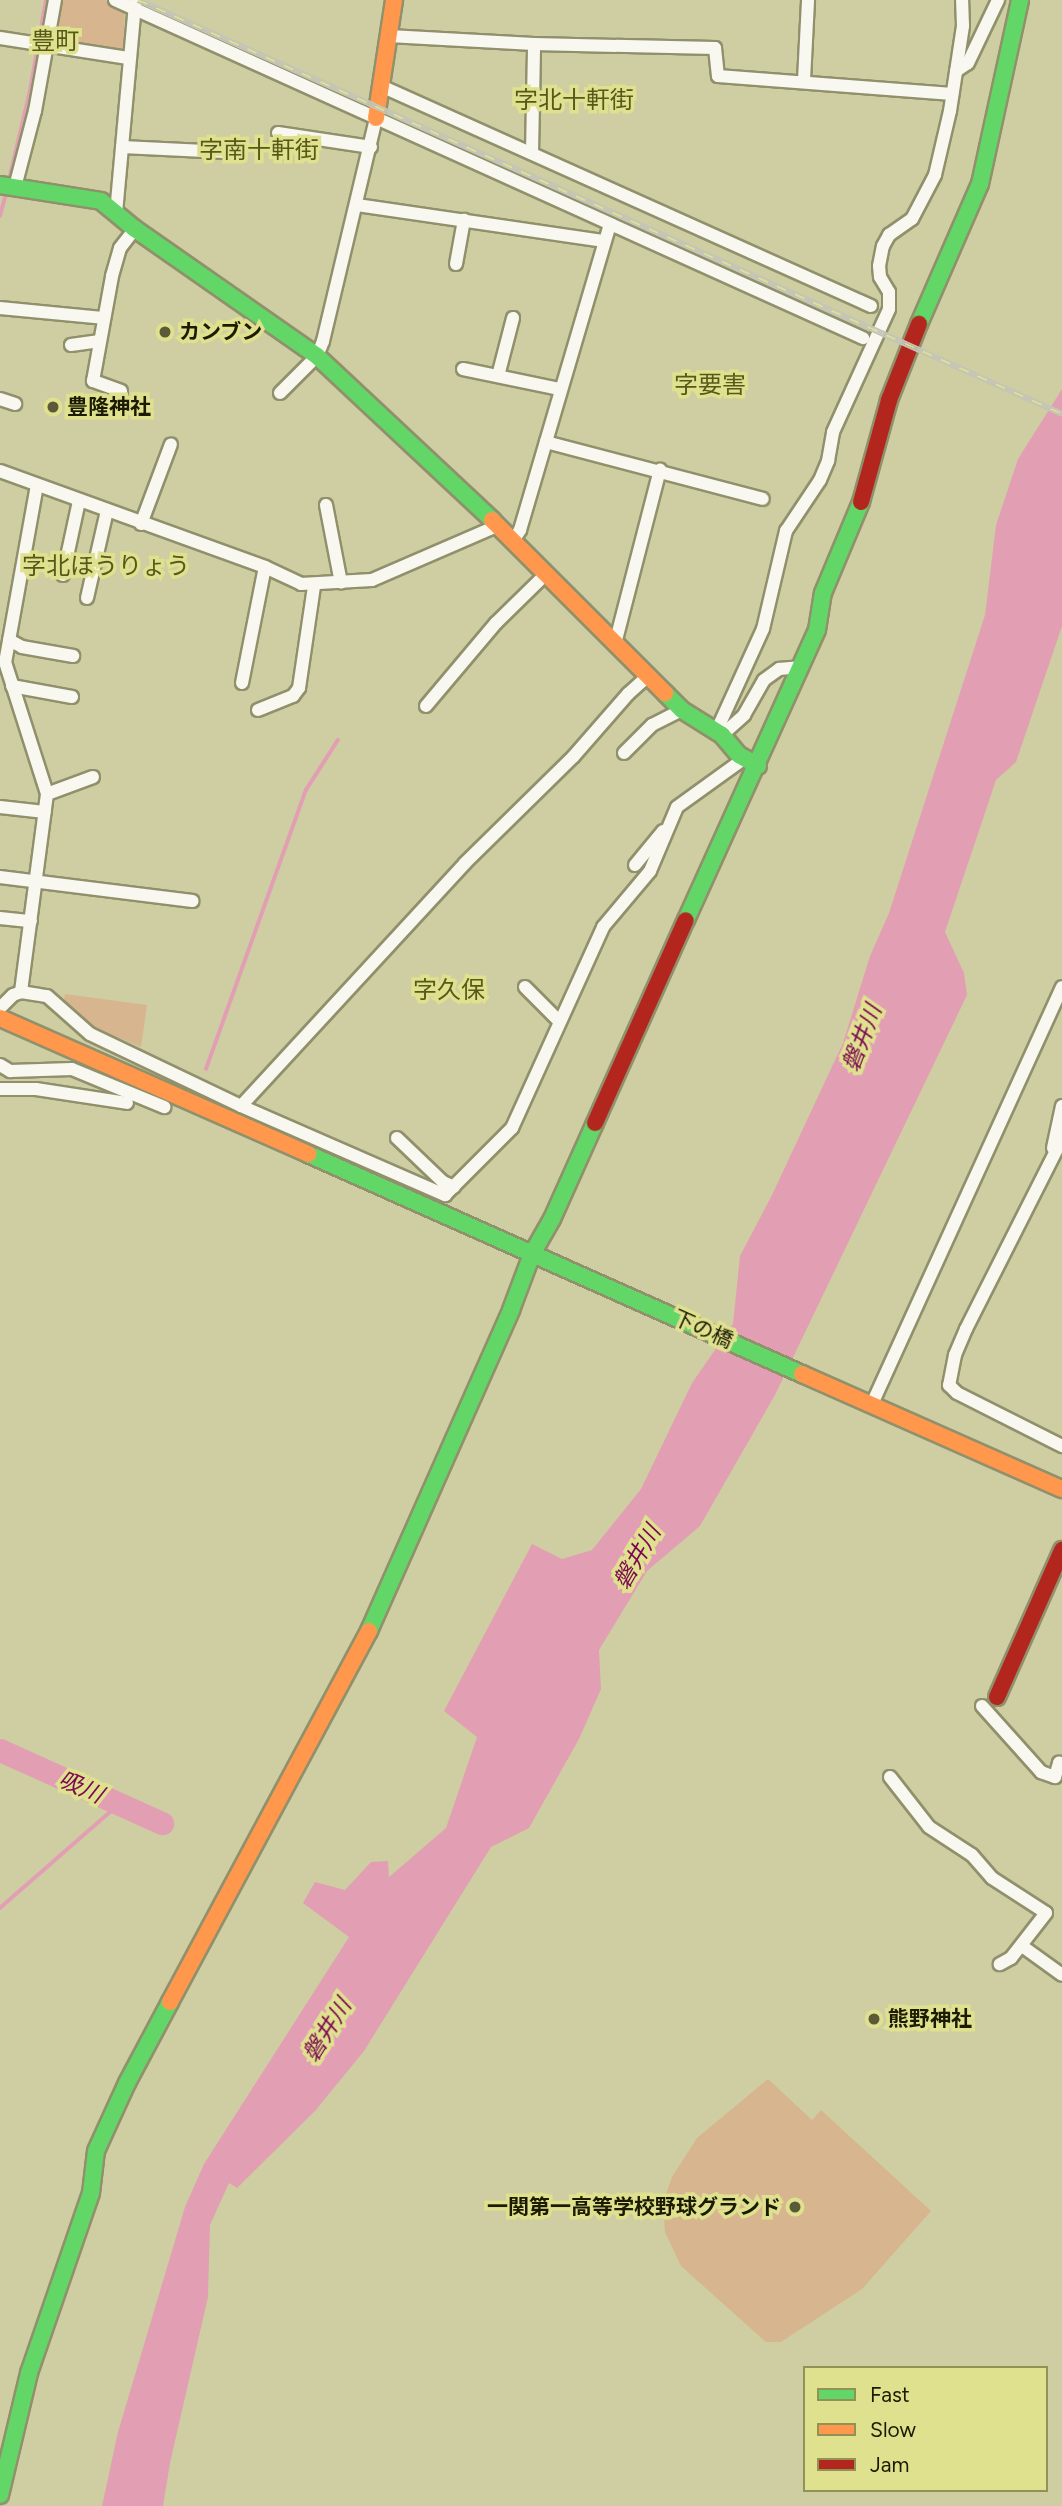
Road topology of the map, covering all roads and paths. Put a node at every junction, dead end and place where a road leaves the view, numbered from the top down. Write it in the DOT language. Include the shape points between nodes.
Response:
graph roads {
  1 [pos="55,0"];
  2 [pos="115,0"];
  3 [pos="394,0"];
  4 [pos="808,0"];
  5 [pos="962,0"];
  6 [pos="998,0"];
  7 [pos="1020,0"];
  8 [pos="135,4"];
  9 [pos="390,36"];
  10 [pos="0,38"];
  11 [pos="534,44"];
  12 [pos="47,47"];
  13 [pos="128,58"];
  14 [pos="956,71"];
  15 [pos="804,80"];
  16 [pos="381,86"];
  17 [pos="952,94"];
  18 [pos="376,118"];
  19 [pos="278,133"];
  20 [pos="122,147"];
  21 [pos="372,147"];
  22 [pos="226,152"];
  23 [pos="532,153"];
  24 [pos="8,186"];
  25 [pos="357,205"];
  26 [pos="116,213"];
  27 [pos="464,220"];
  28 [pos="610,225"];
  29 [pos="135,229"];
  30 [pos="604,241"];
  31 [pos="456,264"];
  32 [pos="871,306"];
  33 [pos="0,309"];
  34 [pos="103,318"];
  35 [pos="513,318"];
  36 [pos="863,338"];
  37 [pos="100,341"];
  38 [pos="71,345"];
  39 [pos="317,356"];
  40 [pos="463,369"];
  41 [pos="498,376"];
  42 [pos="560,389"];
  43 [pos="121,391"];
  44 [pos="280,393"];
  45 [pos="0,398"];
  46 [pos="15,404"];
  47 [pos="545,442"];
  48 [pos="171,443"];
  49 [pos="660,470"];
  50 [pos="0,471"];
  51 [pos="37,485"];
  52 [pos="763,499"];
  53 [pos="79,500"];
  54 [pos="326,505"];
  55 [pos="107,511"];
  56 [pos="141,524"];
  57 [pos="497,526"];
  58 [pos="514,540"];
  59 [pos="265,567"];
  60 [pos="547,573"];
  61 [pos="63,575"];
  62 [pos="341,583"];
  63 [pos="314,586"];
  64 [pos="87,598"];
  65 [pos="9,640"];
  66 [pos="616,640"];
  67 [pos="73,656"];
  68 [pos="2,662"];
  69 [pos="802,667"];
  70 [pos="649,675"];
  71 [pos="242,683"];
  72 [pos="12,686"];
  73 [pos="72,697"];
  74 [pos="426,706"];
  75 [pos="682,709"];
  76 [pos="258,710"];
  77 [pos="719,734"];
  78 [pos="624,752"];
  79 [pos="752,762"];
  80 [pos="93,777"];
  81 [pos="47,794"];
  82 [pos="0,807"];
  83 [pos="45,813"];
  84 [pos="667,832"];
  85 [pos="635,865"];
  86 [pos="0,877"];
  87 [pos="36,881"];
  88 [pos="193,901"];
  89 [pos="0,918"];
  90 [pos="31,921"];
  91 [pos="525,987"];
  92 [pos="1062,987"];
  93 [pos="21,992"];
  94 [pos="0,1008"];
  95 [pos="0,1018"];
  96 [pos="560,1022"];
  97 [pos="0,1065"];
  98 [pos="0,1089"];
  99 [pos="127,1103"];
  100 [pos="241,1106"];
  101 [pos="1062,1106"];
  102 [pos="164,1107"];
  103 [pos="397,1138"];
  104 [pos="1062,1139"];
  105 [pos="1051,1162"];
  106 [pos="454,1187"];
  107 [pos="539,1256"];
  108 [pos="866,1401"];
  109 [pos="1062,1446"];
  110 [pos="1062,1489"];
  111 [pos="1062,1550"];
  112 [pos="997,1697"];
  113 [pos="982,1706"];
  114 [pos="1062,1763"];
  115 [pos="890,1777"];
  116 [pos="1022,1946"];
  117 [pos="1000,1964"];
  118 [pos="1062,1975"];
  119 [pos="0,2495"];
  1 -- 12 [label="street"];
  2 -- 8 [label="street"];
  3 -- 9 [label="street"];
  4 -- 15 [label="street"];
  5 -- 14 [label="street"];
  6 -- 14 [label="street" via="968,63"];
  7 -- 69 [label="street" via="980,184 889,400 863,497 824,593 817,631"];
  8 -- 13 [label="street"];
  8 -- 18 [label="street"];
  9 -- 11 [label="street"];
  9 -- 16 [label="street"];
  10 -- 12 [label="street"];
  11 -- 15 [label="street" via="715,48 718,76"];
  11 -- 23 [label="street"];
  12 -- 13 [label="street"];
  12 -- 24 [label="street"];
  13 -- 20 [label="street"];
  14 -- 17 [label="street"];
  15 -- 17 [label="street"];
  16 -- 18 [label="street"];
  16 -- 23 [label="street"];
  17 -- 77 [label="street" via="926,197 912,219 889,235 883,246 880,277 889,292 890,309 833,432 820,480 786,531 763,629"];
  18 -- 21 [label="street"];
  18 -- 28 [label="street"];
  19 -- 21 [label="street"];
  20 -- 22 [label="street"];
  20 -- 26 [label="street"];
  21 -- 25 [label="street"];
  23 -- 32 [label="street"];
  24 -- 26 [label="street" via="101,201"];
  25 -- 27 [label="street"];
  25 -- 39 [label="street"];
  26 -- 29 [label="street"];
  27 -- 30 [label="street"];
  27 -- 31 [label="street"];
  28 -- 30 [label="street"];
  28 -- 36 [label="street"];
  29 -- 34 [label="street" via="120,248"];
  29 -- 39 [label="street"];
  30 -- 42 [label="street"];
  33 -- 34 [label="street"];
  34 -- 37 [label="street"];
  35 -- 41 [label="street"];
  37 -- 38 [label="street"];
  37 -- 43 [label="street" via="93,381"];
  39 -- 44 [label="street"];
  39 -- 57 [label="street"];
  40 -- 41 [label="street"];
  41 -- 42 [label="street"];
  42 -- 47 [label="street"];
  45 -- 46 [label="street"];
  47 -- 49 [label="street"];
  47 -- 58 [label="street"];
  48 -- 56 [label="street"];
  49 -- 52 [label="street"];
  49 -- 66 [label="street"];
  50 -- 51 [label="street"];
  51 -- 53 [label="street"];
  51 -- 65 [label="street"];
  53 -- 55 [label="street"];
  53 -- 61 [label="street"];
  54 -- 62 [label="street"];
  55 -- 56 [label="street"];
  55 -- 64 [label="street"];
  56 -- 59 [label="street"];
  57 -- 58 [label="street"];
  57 -- 62 [label="street" via="372,580"];
  58 -- 60 [label="street"];
  59 -- 63 [label="street"];
  59 -- 71 [label="street"];
  60 -- 66 [label="street"];
  60 -- 74 [label="street" via="496,623"];
  62 -- 63 [label="street"];
  63 -- 76 [label="street" via="299,688 292,696"];
  65 -- 67 [label="street" via="22,647"];
  65 -- 68 [label="street"];
  66 -- 70 [label="street"];
  68 -- 72 [label="street"];
  69 -- 77 [label="street" via="779,669 764,680 744,715"];
  69 -- 79 [label="street"];
  70 -- 75 [label="street"];
  70 -- 100 [label="street" via="465,863"];
  72 -- 73 [label="street"];
  72 -- 81 [label="street"];
  75 -- 77 [label="street"];
  75 -- 78 [label="street" via="652,725"];
  77 -- 79 [label="street"];
  79 -- 84 [label="street" via="677,807"];
  79 -- 107 [label="street"];
  80 -- 81 [label="street"];
  81 -- 83 [label="street"];
  82 -- 83 [label="street"];
  83 -- 87 [label="street"];
  84 -- 85 [label="street" via="660,831"];
  84 -- 96 [label="street" via="649,872 603,927"];
  86 -- 87 [label="street"];
  87 -- 88 [label="street"];
  87 -- 90 [label="street"];
  89 -- 90 [label="street"];
  90 -- 93 [label="street"];
  91 -- 96 [label="street"];
  92 -- 108 [label="street"];
  93 -- 94 [label="street"];
  93 -- 100 [label="street" via="47,996 90,1034"];
  95 -- 107 [label="street, 下の橋"];
  96 -- 106 [label="street" via="512,1128"];
  97 -- 102 [label="street" via="10,1071 72,1069"];
  98 -- 99 [label="street" via="36,1089"];
  100 -- 106 [label="street" via="445,1195"];
  101 -- 105 [label="street"];
  103 -- 106 [label="street"];
  104 -- 105 [label="street"];
  105 -- 109 [label="street" via="966,1329 950,1385 957,1394"];
  107 -- 108 [label="street, 下の橋"];
  107 -- 119 [label="street" via="511,1310 383,1605 127,2083 96,2151 91,2193 29,2373"];
  108 -- 110 [label="street, 下の橋"];
  111 -- 112 [label="street"];
  113 -- 114 [label="street" via="1041,1772 1055,1777"];
  115 -- 116 [label="street" via="929,1827 972,1855 992,1878 1046,1913"];
  116 -- 117 [label="street"];
  116 -- 118 [label="street"];
}
